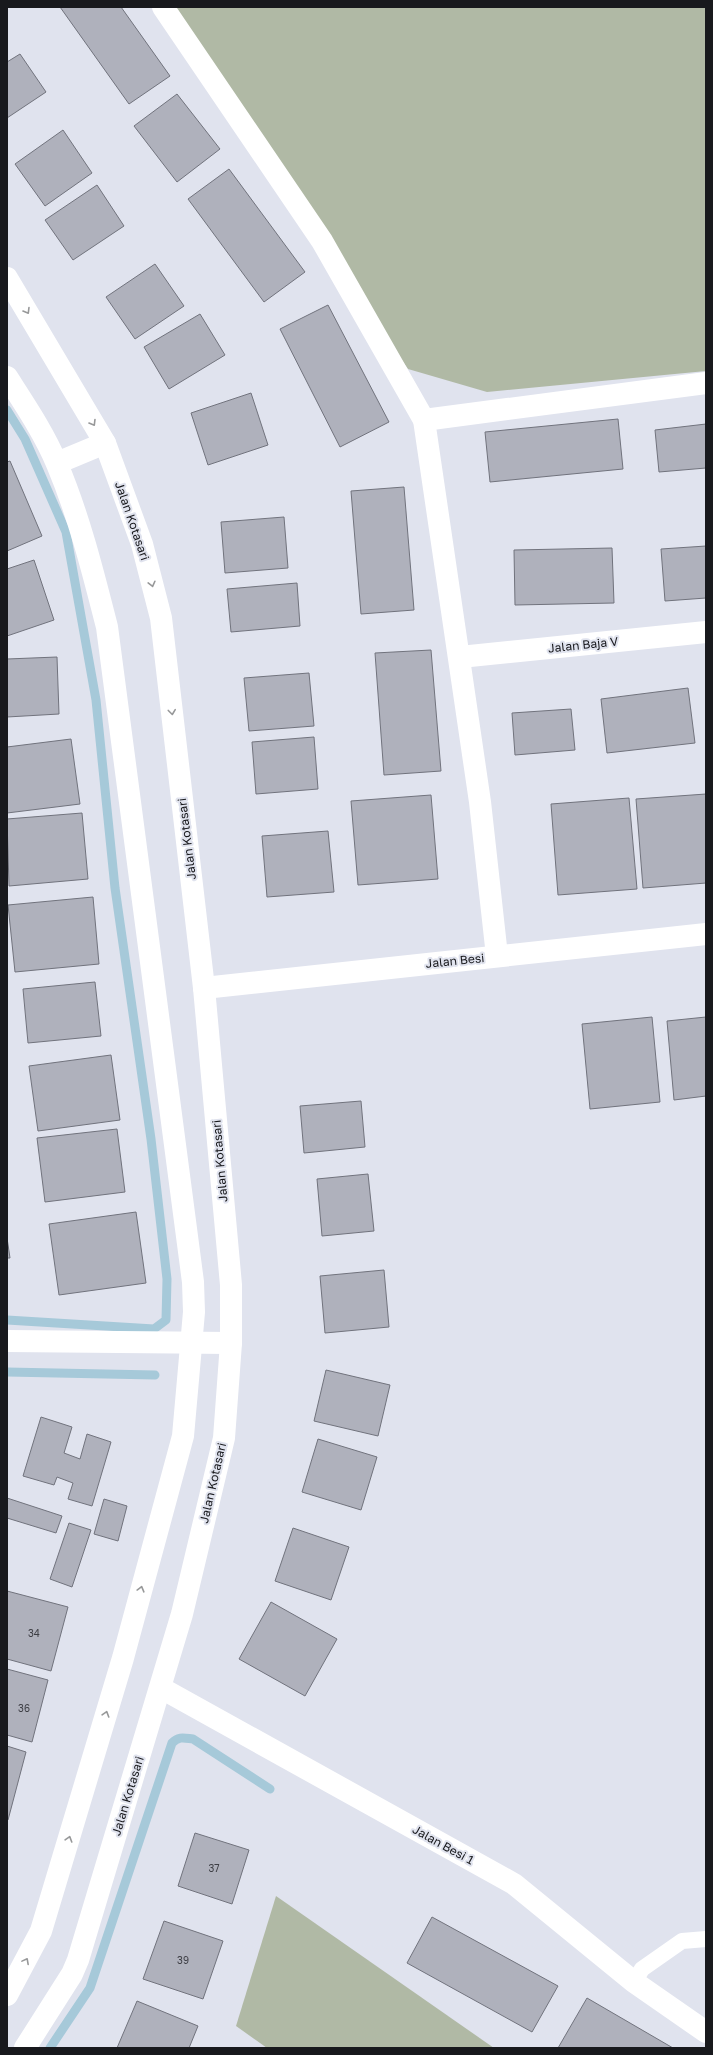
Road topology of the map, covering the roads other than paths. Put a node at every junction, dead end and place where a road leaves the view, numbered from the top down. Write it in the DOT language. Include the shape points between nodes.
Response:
graph roads {
  1 [pos="163,7"];
  2 [pos="7,278"];
  3 [pos="7,377"];
  4 [pos="706,383"];
  5 [pos="424,420"];
  6 [pos="105,443"];
  7 [pos="57,463"];
  8 [pos="706,632"];
  9 [pos="460,657"];
  10 [pos="706,934"];
  11 [pos="497,956"];
  12 [pos="204,988"];
  13 [pos="7,1341"];
  14 [pos="190,1342"];
  15 [pos="231,1343"];
  16 [pos="161,1688"];
  17 [pos="706,1939"];
  18 [pos="634,1982"];
  19 [pos="7,1995"];
  20 [pos="706,2032"];
  21 [pos="25,2048"];
  1 -- 5 [label="street" via="322,241"];
  2 -- 6 [label="street, Jalan Kotasari, one-way"];
  3 -- 7 [label="street" via="40,429"];
  4 -- 5 [label="street"];
  5 -- 9 [label="street"];
  6 -- 7 [label="street"];
  6 -- 12 [label="street, Jalan Kotasari, one-way" via="142,544 161,618"];
  7 -- 14 [label="street" via="83,535 107,627 193,1282 194,1312"];
  8 -- 9 [label="street, Jalan Baja V"];
  9 -- 11 [label="street" via="480,802"];
  10 -- 11 [label="street, Jalan Besi"];
  11 -- 12 [label="street, Jalan Besi"];
  12 -- 15 [label="street, Jalan Kotasari" via="231,1285"];
  13 -- 14 [label="street"];
  14 -- 15 [label="street"];
  19 -- 14 [label="street, one-way" via="41,1931 123,1658 183,1436"];
  15 -- 16 [label="street, Jalan Kotasari" via="224,1438 182,1614"];
  16 -- 18 [label="street, Jalan Besi 1" via="514,1884"];
  16 -- 21 [label="street, Jalan Kotasari" via="78,1960 72,1974"];
  17 -- 18 [label="lane" via="682,1941 642,1969"];
  18 -- 20 [label="street, Jalan Besi 1"];
}
